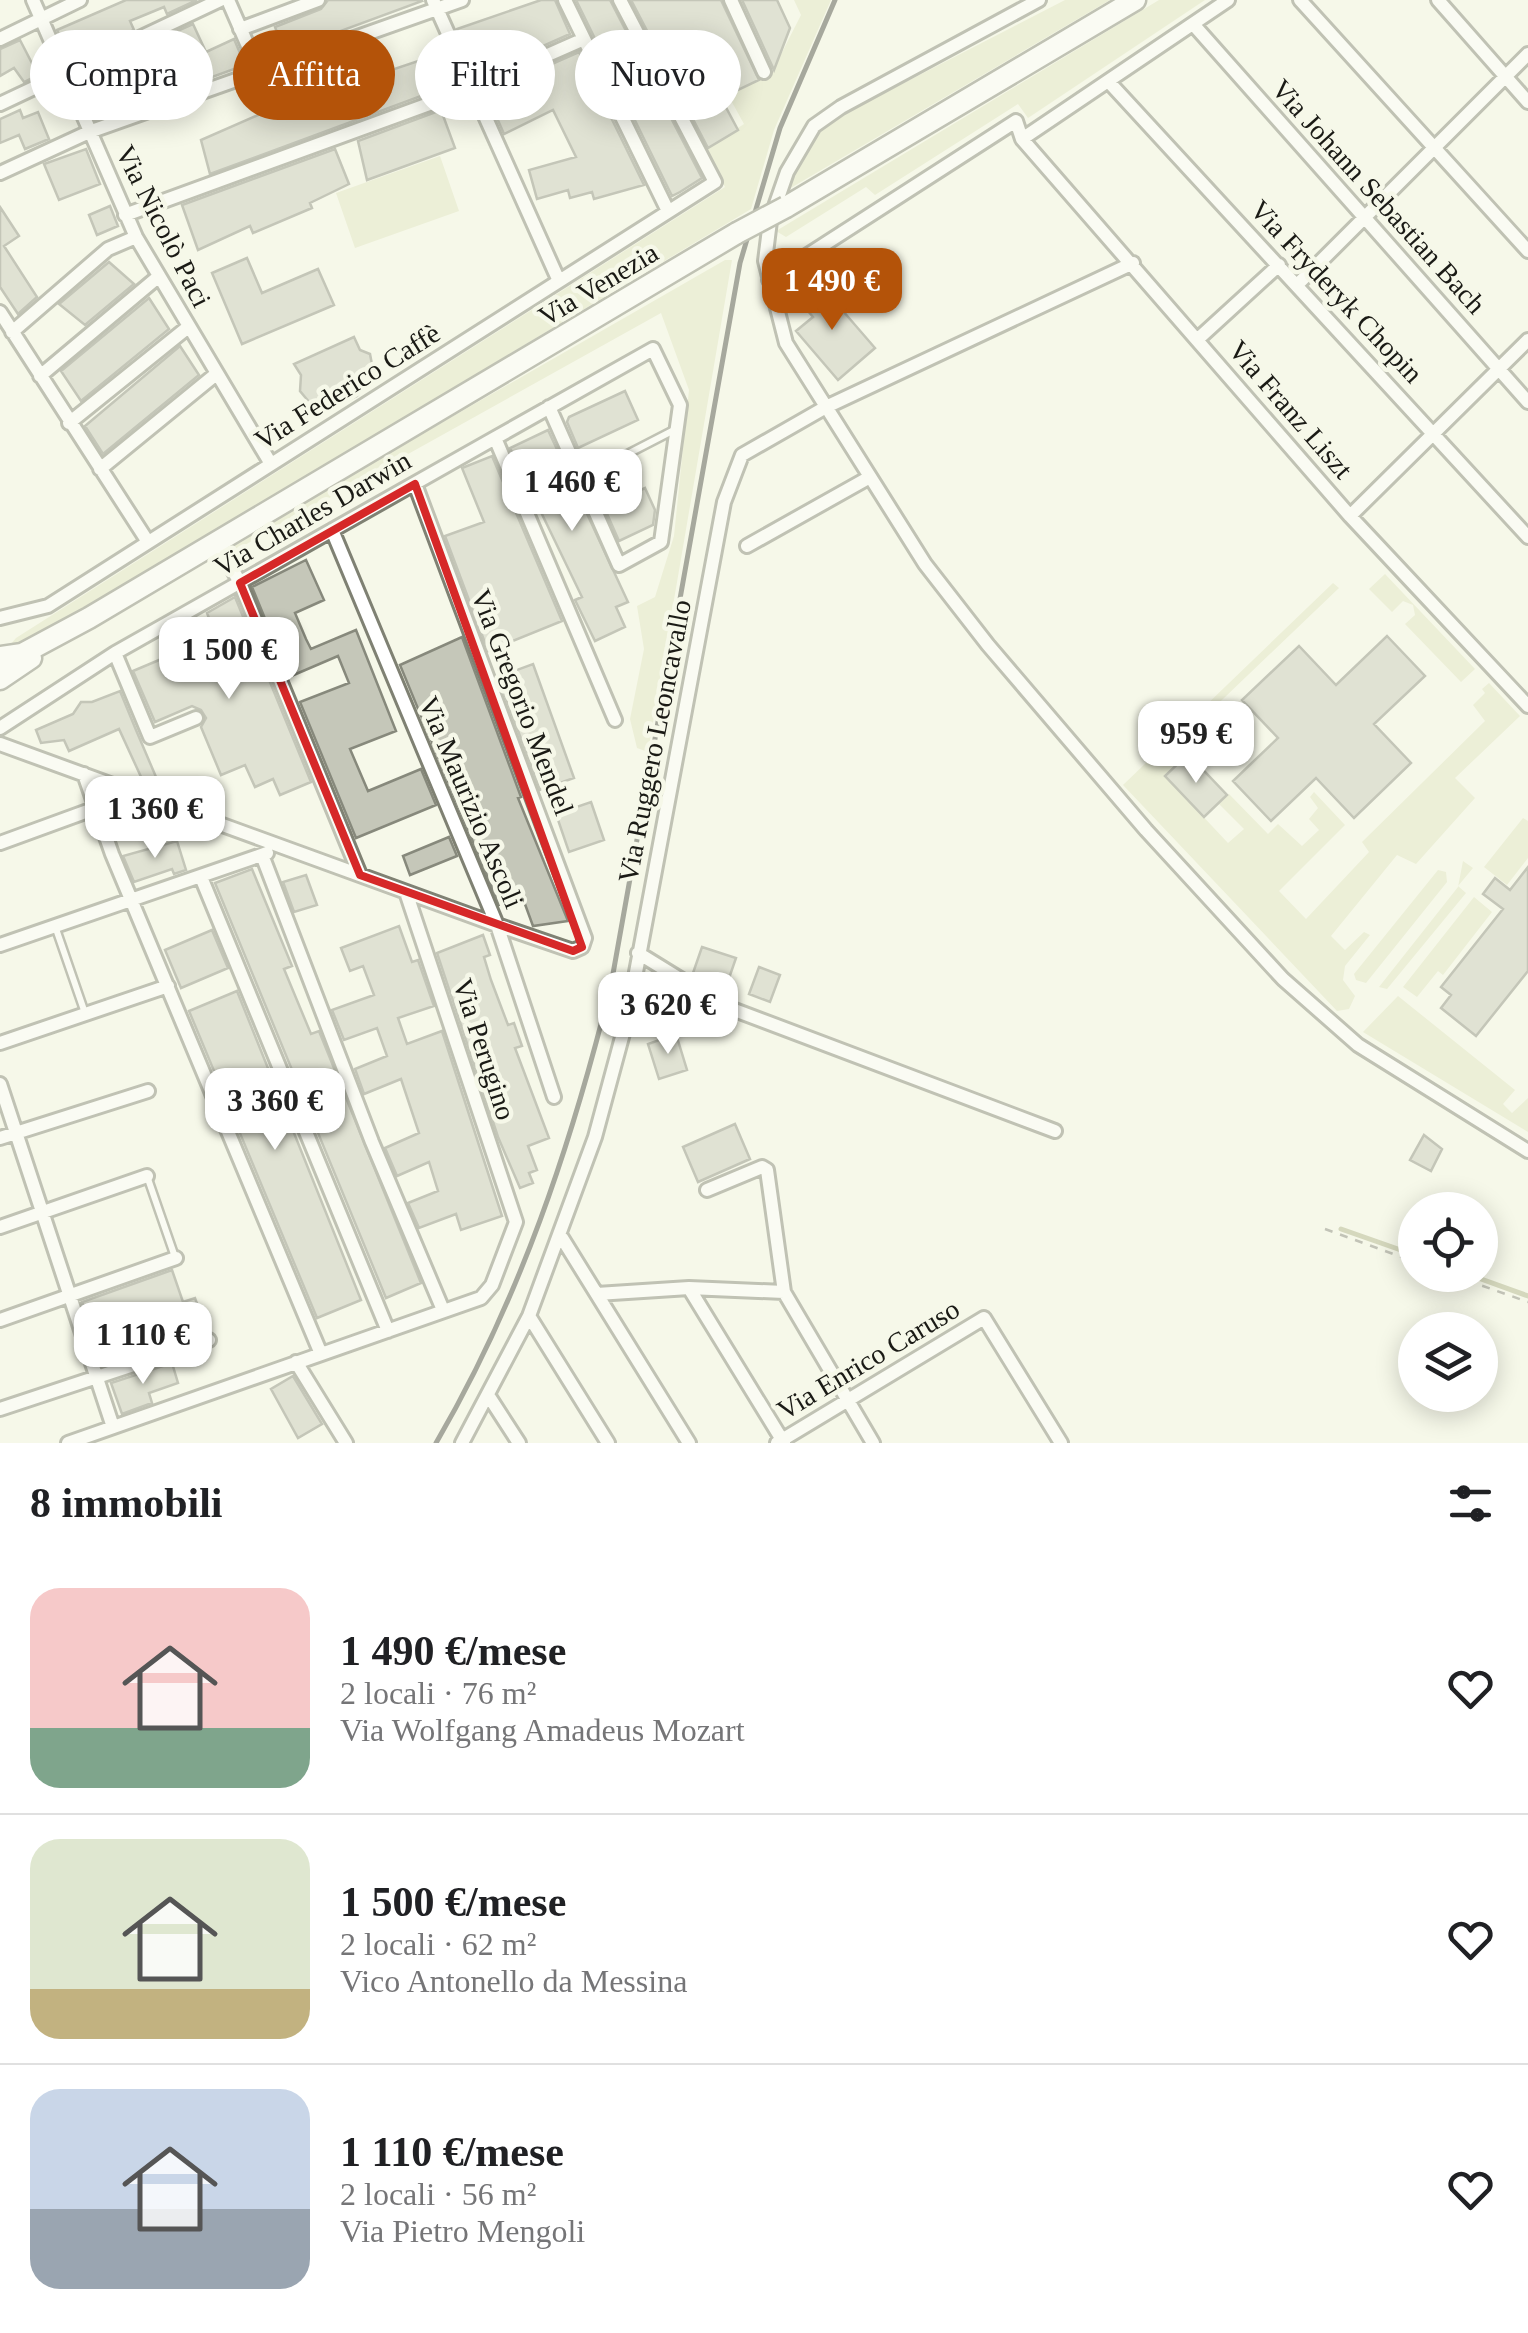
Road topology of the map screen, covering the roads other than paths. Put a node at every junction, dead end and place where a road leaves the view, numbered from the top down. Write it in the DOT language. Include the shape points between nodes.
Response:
graph roads {
  1 [pos="33,0"];
  2 [pos="80,0"];
  3 [pos="224,0"];
  4 [pos="318,0"];
  5 [pos="462,0"];
  6 [pos="565,0"];
  7 [pos="620,0"];
  8 [pos="732,0"];
  9 [pos="1039,0"];
  10 [pos="1135,0"];
  11 [pos="1228,0"];
  12 [pos="1300,0"];
  13 [pos="1438,0"];
  14 [pos="435,4"];
  15 [pos="40,17"];
  16 [pos="1193,24"];
  17 [pos="240,29"];
  18 [pos="46,30"];
  19 [pos="160,30"];
  20 [pos="363,30"];
  21 [pos="447,30"];
  22 [pos="580,30"];
  23 [pos="0,39"];
  24 [pos="1528,54"];
  25 [pos="764,72"];
  26 [pos="1506,76"];
  27 [pos="233,78"];
  28 [pos="1108,82"];
  29 [pos="30,90"];
  30 [pos="1528,102"];
  31 [pos="0,104"];
  32 [pos="415,109"];
  33 [pos="85,120"];
  34 [pos="487,120"];
  35 [pos="623,120"];
  36 [pos="90,132"];
  37 [pos="1022,140"];
  38 [pos="1434,148"];
  39 [pos="0,173"];
  40 [pos="668,212"];
  41 [pos="125,215"];
  42 [pos="1365,218"];
  43 [pos="136,237"];
  44 [pos="1528,251"];
  45 [pos="1133,263"];
  46 [pos="1279,265"];
  47 [pos="158,277"];
  48 [pos="769,280"];
  49 [pos="559,281"];
  50 [pos="1298,285"];
  51 [pos="0,312"];
  52 [pos="186,328"];
  53 [pos="12,332"];
  54 [pos="1198,339"];
  55 [pos="1528,340"];
  56 [pos="1499,369"];
  57 [pos="40,376"];
  58 [pos="215,376"];
  59 [pos="1528,402"];
  60 [pos="549,407"];
  61 [pos="826,407"];
  62 [pos="69,423"];
  63 [pos="676,429"];
  64 [pos="1434,433"];
  65 [pos="495,438"];
  66 [pos="271,464"];
  67 [pos="100,469"];
  68 [pos="870,477"];
  69 [pos="580,478"];
  70 [pos="414,484"];
  71 [pos="1350,516"];
  72 [pos="332,530"];
  73 [pos="1528,537"];
  74 [pos="216,541"];
  75 [pos="148,542"];
  76 [pos="747,546"];
  77 [pos="240,583"];
  78 [pos="0,618"];
  79 [pos="90,618"];
  80 [pos="115,653"];
  81 [pos="0,658"];
  82 [pos="0,679"];
  83 [pos="1528,706"];
  84 [pos="196,718"];
  85 [pos="614,720"];
  86 [pos="0,728"];
  87 [pos="0,744"];
  88 [pos="84,774"];
  89 [pos="96,808"];
  90 [pos="0,843"];
  91 [pos="283,847"];
  92 [pos="262,855"];
  93 [pos="360,875"];
  94 [pos="200,877"];
  95 [pos="406,892"];
  96 [pos="131,899"];
  97 [pos="497,925"];
  98 [pos="55,926"];
  99 [pos="0,945"];
  100 [pos="638,953"];
  101 [pos="168,986"];
  102 [pos="86,1014"];
  103 [pos="0,1043"];
  104 [pos="0,1084"];
  105 [pos="148,1090"];
  106 [pos="554,1096"];
  107 [pos="1055,1132"];
  108 [pos="16,1133"];
  109 [pos="0,1138"];
  110 [pos="1528,1151"];
  111 [pos="147,1176"];
  112 [pos="706,1190"];
  113 [pos="42,1212"];
  114 [pos="0,1227"];
  115 [pos="562,1238"];
  116 [pos="176,1258"];
  117 [pos="689,1288"];
  118 [pos="784,1292"];
  119 [pos="597,1294"];
  120 [pos="70,1295"];
  121 [pos="444,1310"];
  122 [pos="530,1316"];
  123 [pos="0,1320"];
  124 [pos="388,1331"];
  125 [pos="209,1340"];
  126 [pos="321,1354"];
  127 [pos="296,1362"];
  128 [pos="97,1377"];
  129 [pos="488,1395"];
  130 [pos="846,1401"];
  131 [pos="0,1409"];
  132 [pos="113,1426"];
  133 [pos="604,1442"];
  134 [pos="781,1442"];
  135 [pos="68,1443"];
  136 [pos="346,1443"];
  137 [pos="462,1443"];
  138 [pos="519,1443"];
  139 [pos="689,1443"];
  140 [pos="873,1443"];
  141 [pos="1061,1443"];
  1 -- 15 [label="street, Via Nicolò Paci"];
  2 -- 15 [label="street"];
  3 -- 17 [label="street"];
  3 -- 19 [label="street"];
  4 -- 17 [label="street"];
  5 -- 14 [label="street"];
  6 -- 22 [label="street"];
  7 -- 40 [label="street, Via Federico Caffè" via="715,182"];
  8 -- 25 [label="street"];
  9 -- 48 [label="street" via="814,126 787,172 770,221"];
  10 -- 74 [label="main road, Via Venezia, bridge"];
  11 -- 16 [label="street"];
  12 -- 38 [label="street"];
  13 -- 26 [label="street"];
  14 -- 20 [label="street"];
  14 -- 21 [label="street"];
  15 -- 18 [label="street, Via Nicolò Paci"];
  15 -- 23 [label="street"];
  16 -- 28 [label="street"];
  16 -- 42 [label="street, Via Johann Sebastian Bach"];
  24 -- 26 [label="street"];
  26 -- 30 [label="street"];
  26 -- 38 [label="street"];
  27 -- 36 [label="street"];
  28 -- 37 [label="street"];
  28 -- 46 [label="street, Via Fryderyk Chopin"];
  29 -- 31 [label="street"];
  32 -- 41 [label="street"];
  33 -- 36 [label="street, Via Nicolò Paci"];
  34 -- 49 [label="street"];
  35 -- 40 [label="street"];
  36 -- 39 [label="street"];
  36 -- 41 [label="street, Via Nicolò Paci"];
  37 -- 45 [label="street, Via Franz Liszt"];
  37 -- 48 [label="street" via="1016,121"];
  38 -- 42 [label="street"];
  38 -- 44 [label="street"];
  40 -- 49 [label="street, Via Federico Caffè"];
  41 -- 43 [label="street, Via Nicolò Paci"];
  42 -- 50 [label="street"];
  42 -- 56 [label="street, Via Johann Sebastian Bach"];
  43 -- 47 [label="street, Via Nicolò Paci"];
  43 -- 53 [label="street" via="108,249"];
  45 -- 54 [label="street, Via Franz Liszt"];
  45 -- 61 [label="street, Via Ruggero Leoncavallo"];
  46 -- 50 [label="street, Via Fryderyk Chopin"];
  46 -- 54 [label="street"];
  47 -- 52 [label="street, Via Nicolò Paci"];
  47 -- 57 [label="street"];
  48 -- 61 [label="street" via="786,343"];
  49 -- 66 [label="street, Via Federico Caffè"];
  50 -- 64 [label="street, Via Fryderyk Chopin"];
  51 -- 53 [label="street"];
  52 -- 58 [label="street, Via Nicolò Paci"];
  52 -- 62 [label="street"];
  53 -- 57 [label="street"];
  54 -- 71 [label="street, Via Franz Liszt"];
  55 -- 56 [label="street"];
  56 -- 59 [label="street, Via Johann Sebastian Bach"];
  56 -- 64 [label="street"];
  57 -- 62 [label="street"];
  58 -- 66 [label="street, Via Nicolò Paci"];
  58 -- 67 [label="street"];
  60 -- 63 [label="street, Via Charles Darwin" via="653,349 680,405"];
  60 -- 65 [label="street, Via Charles Darwin"];
  60 -- 69 [label="street"];
  61 -- 68 [label="street"];
  61 -- 100 [label="street, Via Ruggero Leoncavallo" via="742,455 732,472"];
  62 -- 67 [label="street"];
  63 -- 69 [label="lane"];
  63 -- 69 [label="street" via="661,542 619,565"];
  64 -- 71 [label="street"];
  64 -- 73 [label="street, Via Fryderyk Chopin"];
  65 -- 70 [label="street, Via Charles Darwin"];
  65 -- 85 [label="street"];
  66 -- 75 [label="street, Via Federico Caffè"];
  67 -- 75 [label="street"];
  68 -- 76 [label="street"];
  68 -- 110 [label="street" via="988,646 1284,979 1358,1045"];
  70 -- 72 [label="street, Via Charles Darwin"];
  70 -- 97 [label="street, Via Gregorio Mendel" via="584,938 582,948 572,951"];
  71 -- 83 [label="street, Via Franz Liszt"];
  72 -- 77 [label="street, Via Charles Darwin"];
  72 -- 97 [label="street, Via Maurizio Ascoli"];
  74 -- 77 [label="street"];
  74 -- 79 [label="main road, Via Venezia"];
  75 -- 78 [label="street, Via Federico Caffè" via="48,606"];
  77 -- 80 [label="street, Via Charles Darwin"];
  77 -- 93 [label="street"];
  79 -- 81 [label="main road" via="22,654"];
  79 -- 82 [label="main road"];
  80 -- 84 [label="street" via="150,736"];
  80 -- 86 [label="street, Via Charles Darwin"];
  87 -- 88 [label="street"];
  88 -- 89 [label="street"];
  88 -- 91 [label="street"];
  89 -- 90 [label="street"];
  89 -- 96 [label="street"];
  91 -- 92 [label="street"];
  91 -- 93 [label="street"];
  92 -- 94 [label="street"];
  92 -- 121 [label="street"];
  93 -- 95 [label="street"];
  94 -- 96 [label="street"];
  94 -- 124 [label="street"];
  95 -- 97 [label="street"];
  95 -- 121 [label="street, Via Perugino" via="516,1222 492,1285 480,1298"];
  96 -- 98 [label="street"];
  96 -- 101 [label="street"];
  97 -- 106 [label="street, Via Maurizio Ascoli"];
  98 -- 99 [label="street"];
  98 -- 102 [label="lane"];
  100 -- 107 [label="street" via="724,1006"];
  100 -- 115 [label="street, Via Ruggero Leoncavallo" via="628,1014"];
  101 -- 102 [label="street"];
  101 -- 126 [label="street"];
  102 -- 103 [label="street"];
  104 -- 108 [label="street"];
  105 -- 108 [label="street"];
  108 -- 109 [label="street"];
  108 -- 113 [label="street"];
  111 -- 113 [label="street"];
  111 -- 116 [label="lane"];
  112 -- 118 [label="street" via="767,1170"];
  113 -- 114 [label="street"];
  113 -- 120 [label="street"];
  115 -- 119 [label="street"];
  115 -- 122 [label="street, Via Ruggero Leoncavallo"];
  116 -- 120 [label="street"];
  117 -- 118 [label="street"];
  117 -- 119 [label="street"];
  117 -- 134 [label="street"];
  118 -- 130 [label="street"];
  119 -- 139 [label="street"];
  120 -- 123 [label="street"];
  120 -- 128 [label="street"];
  121 -- 124 [label="street"];
  122 -- 129 [label="street, Via Ruggero Leoncavallo"];
  122 -- 133 [label="street"];
  124 -- 126 [label="street"];
  125 -- 128 [label="street"];
  126 -- 127 [label="street"];
  127 -- 132 [label="street"];
  127 -- 136 [label="street"];
  128 -- 131 [label="street"];
  128 -- 132 [label="street"];
  129 -- 137 [label="street, Via Ruggero Leoncavallo"];
  129 -- 138 [label="street"];
  130 -- 134 [label="street, Via Enrico Caruso"];
  130 -- 140 [label="street"];
  130 -- 141 [label="street, Via Enrico Caruso" via="984,1318"];
  132 -- 135 [label="street"];
}
